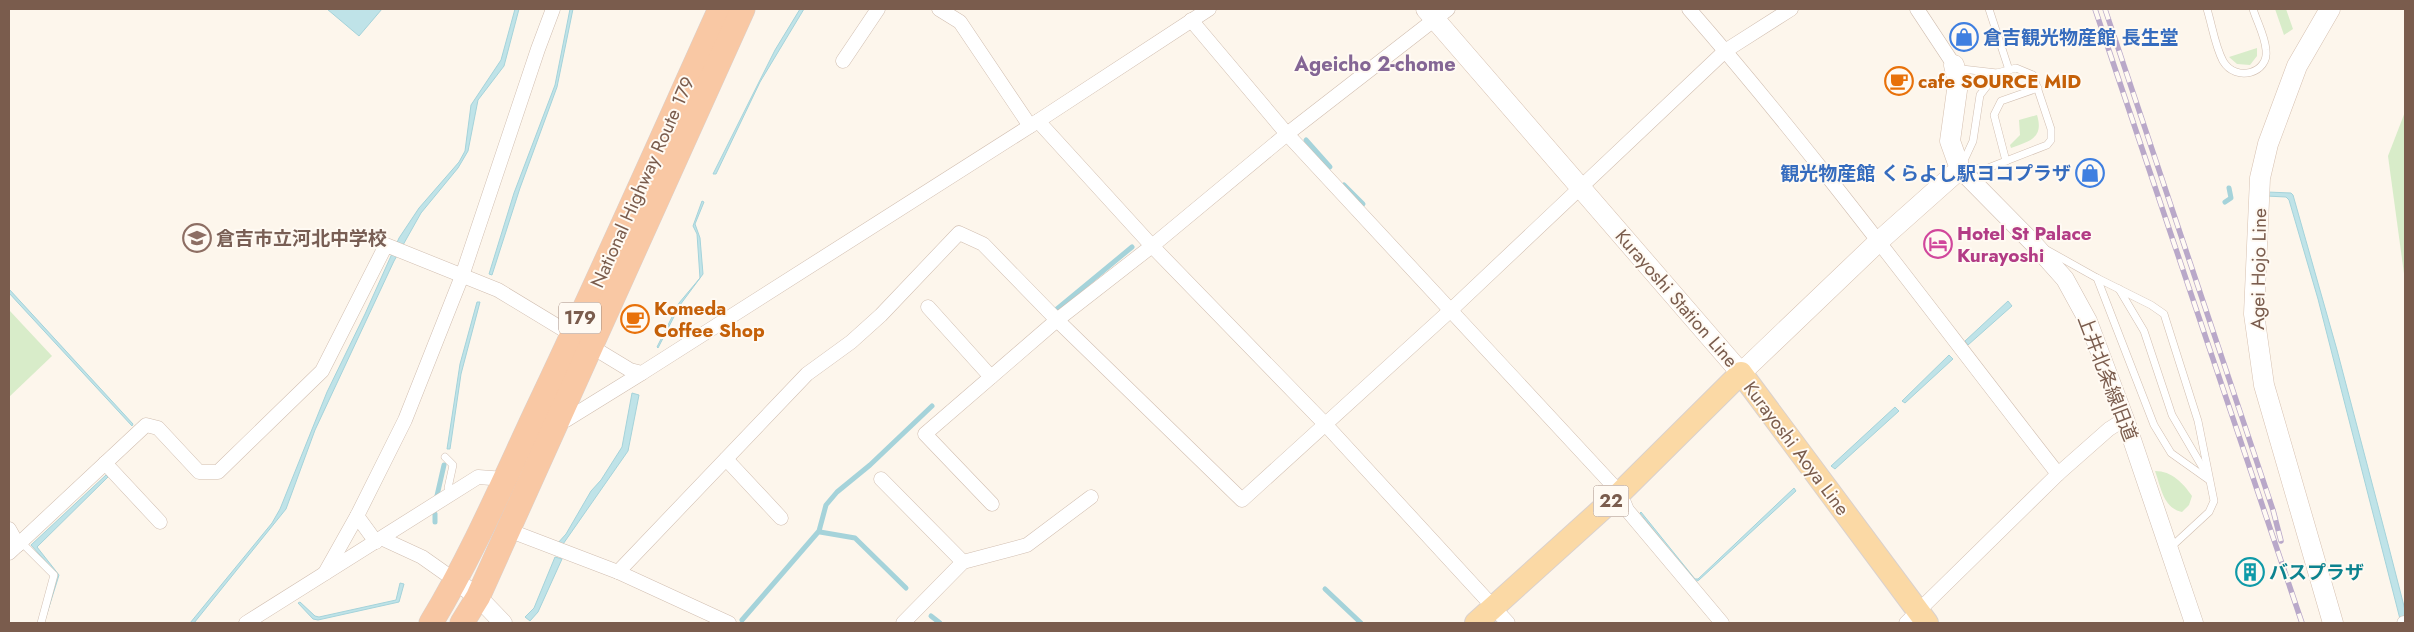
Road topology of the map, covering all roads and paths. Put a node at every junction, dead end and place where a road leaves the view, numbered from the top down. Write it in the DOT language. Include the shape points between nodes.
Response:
graph roads {
  1 [pos="553,9"];
  2 [pos="720,9"];
  3 [pos="743,9"];
  4 [pos="878,9"];
  5 [pos="940,9"];
  6 [pos="1689,9"];
  7 [pos="1791,9"];
  8 [pos="1917,9"];
  9 [pos="1990,9"];
  10 [pos="2207,9"];
  11 [pos="2253,9"];
  12 [pos="2330,9"];
  13 [pos="1205,10"];
  14 [pos="1436,12"];
  15 [pos="1191,20"];
  16 [pos="1726,51"];
  17 [pos="843,61"];
  18 [pos="1954,65"];
  19 [pos="2009,70"];
  20 [pos="1997,72"];
  21 [pos="2038,88"];
  22 [pos="1034,123"];
  23 [pos="1287,134"];
  24 [pos="2006,161"];
  25 [pos="1960,168"];
  26 [pos="1581,188"];
  27 [pos="1878,242"];
  28 [pos="2033,243"];
  29 [pos="1152,246"];
  30 [pos="462,276"];
  31 [pos="2098,278"];
  32 [pos="2120,289"];
  33 [pos="928,307"];
  34 [pos="1452,309"];
  35 [pos="1057,320"];
  36 [pos="582,340"];
  37 [pos="642,373"];
  38 [pos="1741,373"];
  39 [pos="991,377"];
  40 [pos="556,419"];
  41 [pos="2125,419"];
  42 [pos="1326,424"];
  43 [pos="445,457"];
  44 [pos="726,459"];
  45 [pos="105,463"];
  46 [pos="2058,474"];
  47 [pos="504,479"];
  48 [pos="881,479"];
  49 [pos="2210,480"];
  50 [pos="1620,493"];
  51 [pos="450,495"];
  52 [pos="1091,497"];
  53 [pos="992,504"];
  54 [pos="356,516"];
  55 [pos="781,518"];
  56 [pos="160,522"];
  57 [pos="9,529"];
  58 [pos="508,530"];
  59 [pos="380,541"];
  60 [pos="16,547"];
  61 [pos="2169,549"];
  62 [pos="963,562"];
  63 [pos="618,572"];
  64 [pos="325,573"];
  65 [pos="456,581"];
  66 [pos="478,597"];
  67 [pos="1493,607"];
  68 [pos="1917,619"];
  69 [pos="41,623"];
  70 [pos="246,623"];
  71 [pos="431,623"];
  72 [pos="462,623"];
  73 [pos="503,623"];
  74 [pos="729,623"];
  75 [pos="903,623"];
  76 [pos="1476,623"];
  77 [pos="1508,623"];
  78 [pos="1722,623"];
  79 [pos="2194,623"];
  80 [pos="2333,623"];
  1 -- 30 [label="street"];
  2 -- 36 [label="highway, National Highway Route 179 / 179"];
  3 -- 36 [label="highway, National Highway Route 179 / 179"];
  4 -- 17 [label="street"];
  5 -- 22 [label="street" via="960,22"];
  6 -- 16 [label="street"];
  7 -- 16 [label="street"];
  8 -- 18 [label="street"];
  9 -- 19 [label="lane"];
  10 -- 11 [label="lane" via="2224,62 2236,74 2244,75 2264,63 2267,51"];
  12 -- 80 [label="main road, Agei Hojo Line" via="2298,66 2268,144 2260,178 2254,314 2264,385"];
  13 -- 15 [label="street"];
  14 -- 23 [label="street"];
  14 -- 26 [label="main road, Kurayoshi Station Line"];
  15 -- 22 [label="street"];
  15 -- 23 [label="street"];
  16 -- 26 [label="street"];
  16 -- 27 [label="street"];
  18 -- 20 [label="lane" via="1962,69"];
  18 -- 25 [label="main road" via="1958,83 1950,140"];
  19 -- 20 [label="lane"];
  19 -- 21 [label="lane" via="2016,68 2033,75"];
  20 -- 25 [label="lane" via="1980,95 1973,141"];
  21 -- 24 [label="lane" via="2001,101 1994,115"];
  21 -- 24 [label="lane" via="2051,129 2051,140 2047,145"];
  22 -- 29 [label="street"];
  22 -- 37 [label="street"];
  23 -- 29 [label="street"];
  23 -- 34 [label="street"];
  24 -- 25 [label="lane" via="1988,168"];
  25 -- 27 [label="main road, Kurayoshi Station Line"];
  25 -- 28 [label="street, 上井北条線旧道"];
  26 -- 34 [label="street"];
  26 -- 38 [label="main road, Kurayoshi Station Line"];
  27 -- 38 [label="main road, Kurayoshi Station Line"];
  27 -- 46 [label="street"];
  28 -- 31 [label="lane"];
  28 -- 41 [label="street, 上井北条線旧道" via="2065,279 2088,321"];
  29 -- 35 [label="street"];
  29 -- 42 [label="street"];
  30 -- 36 [label="street" via="498,290"];
  30 -- 45 [label="street" via="386,244 322,372 218,472 199,472 158,428 146,425"];
  30 -- 54 [label="street" via="404,420"];
  31 -- 32 [label="lane"];
  31 -- 49 [label="lane" via="2154,425 2171,453"];
  32 -- 49 [label="lane" via="2144,331 2172,415"];
  32 -- 49 [label="lane" via="2164,314 2198,421"];
  33 -- 39 [label="street"];
  34 -- 42 [label="street"];
  34 -- 50 [label="street"];
  35 -- 39 [label="street"];
  35 -- 42 [label="street" via="1242,500"];
  35 -- 44 [label="street" via="983,244 959,233 881,315 807,374"];
  36 -- 37 [label="street" via="630,370"];
  36 -- 40 [label="highway, National Highway Route 179 / 179"];
  36 -- 47 [label="highway, National Highway Route 179 / 179"];
  37 -- 40 [label="street" via="566,420"];
  38 -- 50 [label="main road, Kurayoshi Aoya Line / 22"];
  38 -- 68 [label="main road, Kurayoshi Aoya Line"];
  39 -- 53 [label="street" via="925,434"];
  40 -- 58 [label="highway, National Highway Route 179 / 179"];
  41 -- 46 [label="street"];
  41 -- 61 [label="street, 上井北条線旧道"];
  42 -- 67 [label="street"];
  43 -- 51 [label="lane" via="453,465 448,488"];
  44 -- 55 [label="street"];
  44 -- 63 [label="street"];
  45 -- 56 [label="street"];
  45 -- 60 [label="street"];
  46 -- 68 [label="street"];
  47 -- 51 [label="street" via="478,478"];
  47 -- 65 [label="highway, National Highway Route 179 / 179"];
  48 -- 62 [label="street"];
  49 -- 61 [label="lane" via="2214,502 2209,512"];
  50 -- 67 [label="main road, Kurayoshi Aoya Line / 22"];
  50 -- 78 [label="street" via="1627,510"];
  51 -- 59 [label="street"];
  52 -- 62 [label="street" via="1027,545"];
  54 -- 59 [label="street"];
  54 -- 64 [label="street"];
  57 -- 60 [label="street"];
  58 -- 63 [label="street"];
  58 -- 66 [label="highway, National Highway Route 179 / 179"];
  59 -- 64 [label="street"];
  59 -- 65 [label="street" via="422,557"];
  60 -- 69 [label="lane" via="54,574"];
  61 -- 79 [label="street, 上井北条線旧道"];
  62 -- 75 [label="street"];
  63 -- 74 [label="street"];
  64 -- 70 [label="street"];
  65 -- 66 [label="street"];
  65 -- 71 [label="highway, National Highway Route 179 / 179"];
  66 -- 72 [label="highway, National Highway Route 179 / 179"];
  66 -- 73 [label="street"];
  67 -- 76 [label="main road, Kurayoshi Aoya Line / 22"];
  67 -- 77 [label="street"];
}
